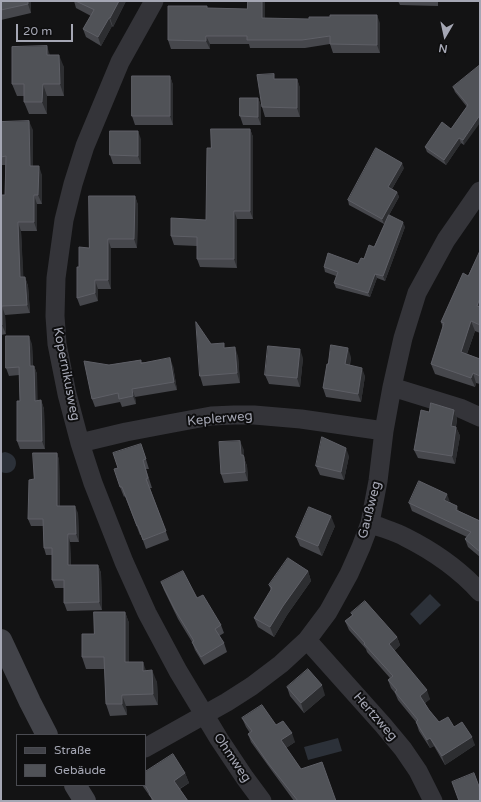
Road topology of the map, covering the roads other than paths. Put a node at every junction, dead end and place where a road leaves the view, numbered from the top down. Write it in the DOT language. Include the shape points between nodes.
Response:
graph roads {
  1 [pos="154,1"];
  2 [pos="480,191"];
  3 [pos="392,387"];
  4 [pos="480,417"];
  5 [pos="384,431"];
  6 [pos="80,443"];
  7 [pos="370,523"];
  8 [pos="480,592"];
  9 [pos="1,640"];
  10 [pos="306,640"];
  11 [pos="204,715"];
  12 [pos="46,734"];
  13 [pos="146,747"];
  14 [pos="262,801"];
  15 [pos="432,801"];
  1 -- 6 [label="street, Kopernikusweg" via="120,62 96,117 79,164 64,220 56,278 57,344"];
  2 -- 3 [label="street, Gaußweg" via="446,240 417,293"];
  3 -- 4 [label="street" via="460,408"];
  3 -- 5 [label="street, Gaußweg"];
  5 -- 6 [label="street, Keplerweg" via="301,419 234,415 211,416"];
  5 -- 7 [label="street, Gaußweg"];
  6 -- 11 [label="street, Kopernikusweg" via="124,562 151,620"];
  7 -- 8 [label="street" via="404,537 440,557"];
  7 -- 10 [label="street, Gaußweg" via="349,574 328,612"];
  9 -- 12 [label="main road"];
  10 -- 11 [label="street, Gaußweg" via="281,664 252,686"];
  10 -- 15 [label="street, Hertzweg" via="403,749 418,771"];
  11 -- 13 [label="street, Gaußweg"];
  11 -- 14 [label="street, Ohmweg"];
}
